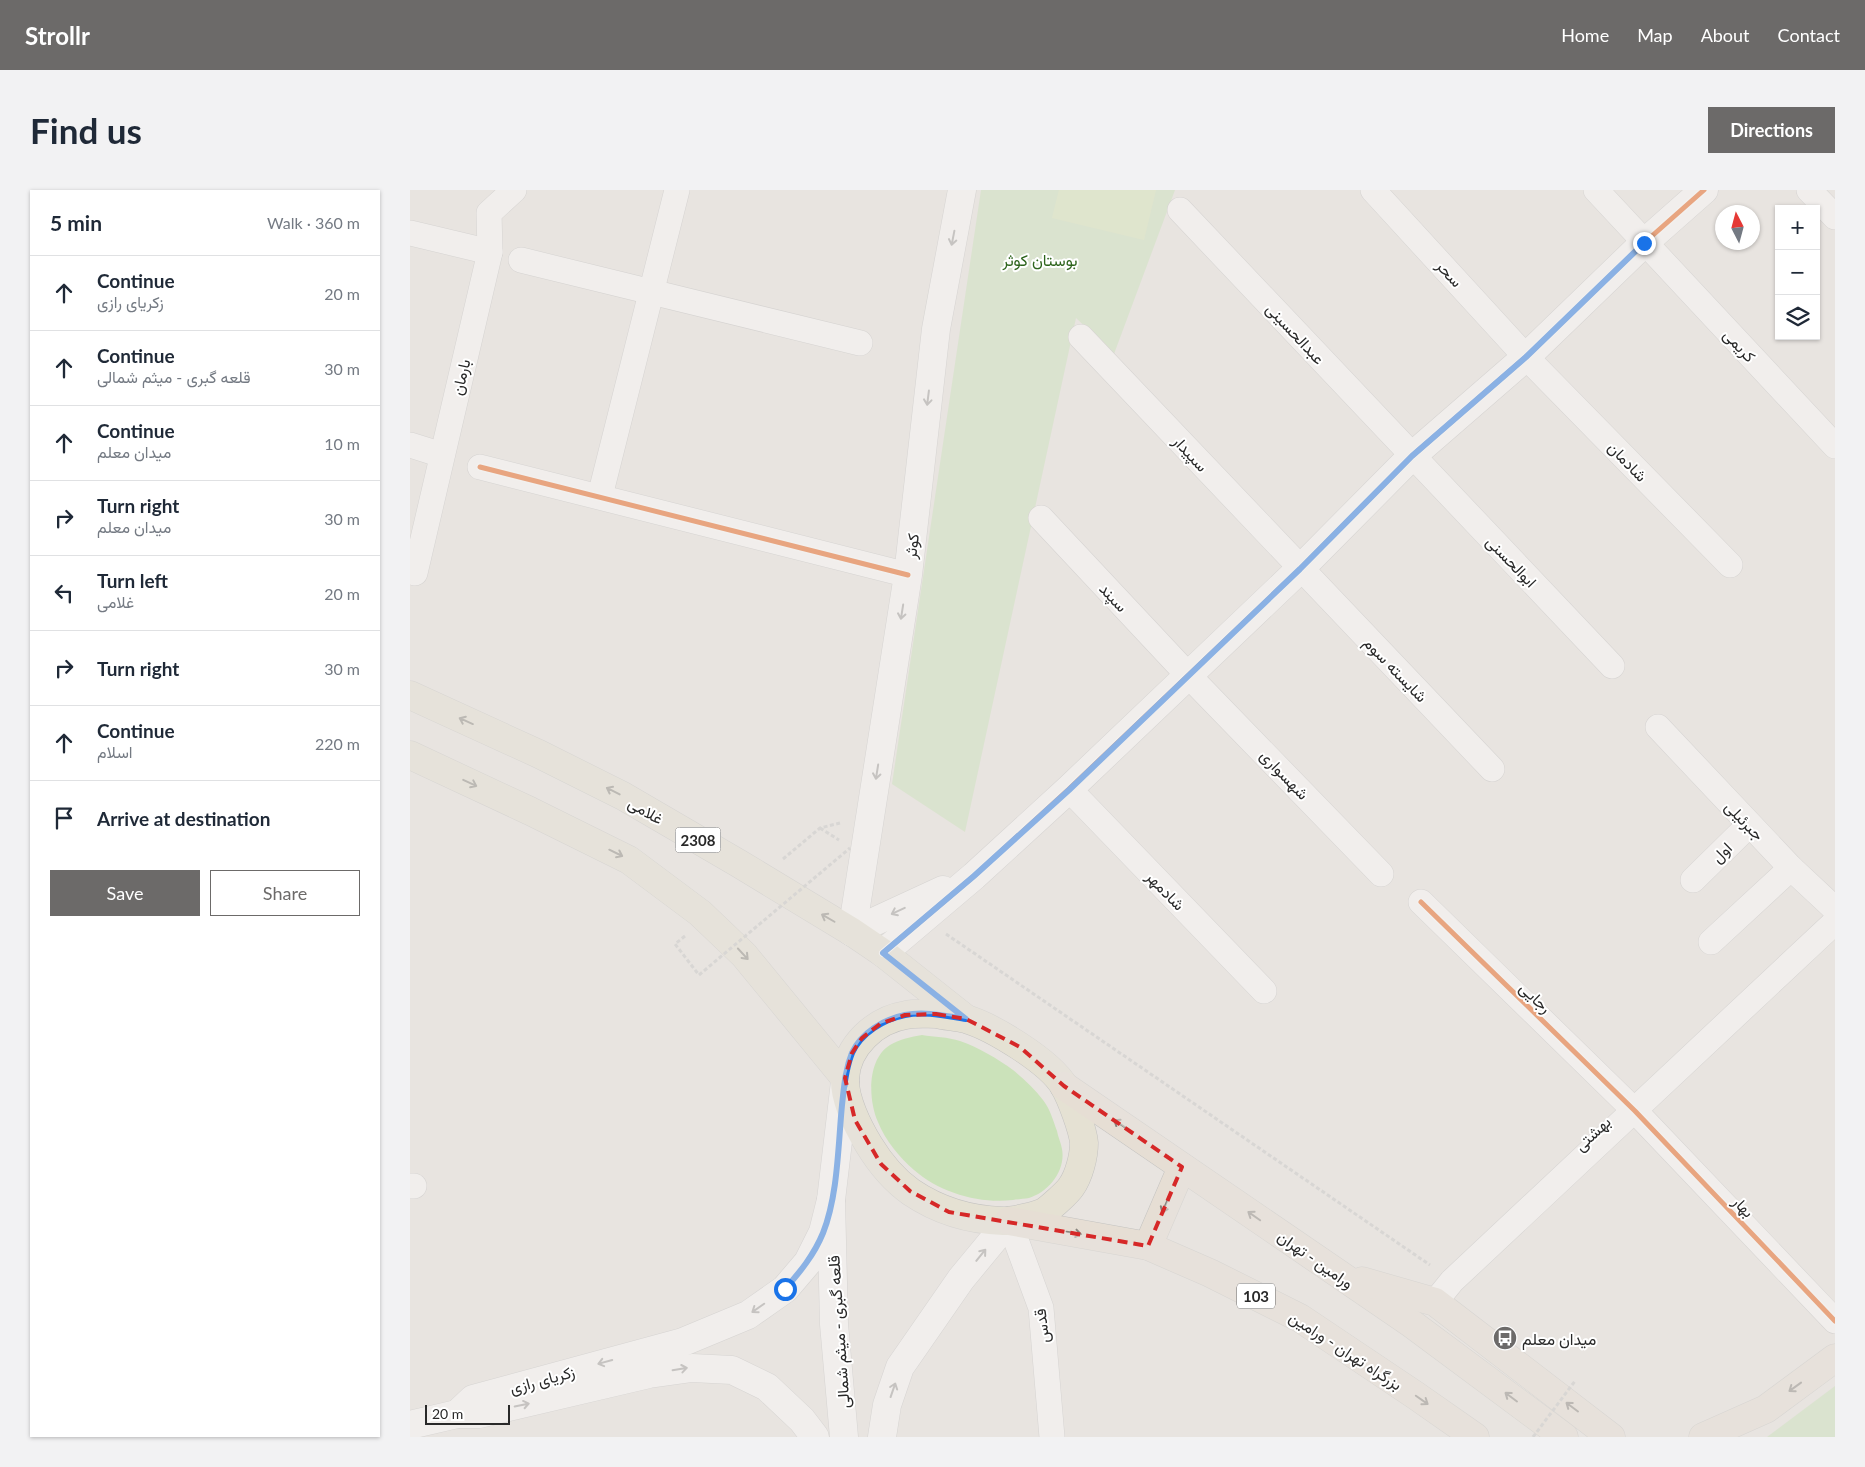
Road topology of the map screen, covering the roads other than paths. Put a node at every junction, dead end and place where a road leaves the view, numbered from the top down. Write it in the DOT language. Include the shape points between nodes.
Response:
graph roads {
  1 [pos="514,190"];
  2 [pos="677,190"];
  3 [pos="962,190"];
  4 [pos="1373,190"];
  5 [pos="1596,190"];
  6 [pos="1704,190"];
  7 [pos="1809,190"];
  8 [pos="1180,210"];
  9 [pos="1835,217"];
  10 [pos="410,233"];
  11 [pos="1644,243"];
  12 [pos="490,252"];
  13 [pos="521,260"];
  14 [pos="652,292"];
  15 [pos="1082,337"];
  16 [pos="860,343"];
  17 [pos="1526,357"];
  18 [pos="410,445"];
  19 [pos="1835,446"];
  20 [pos="442,455"];
  21 [pos="1412,456"];
  22 [pos="480,467"];
  23 [pos="600,496"];
  24 [pos="1041,518"];
  25 [pos="1730,565"];
  26 [pos="1300,569"];
  27 [pos="415,572"];
  28 [pos="908,575"];
  29 [pos="1612,666"];
  30 [pos="1188,675"];
  31 [pos="410,696"];
  32 [pos="1658,727"];
  33 [pos="410,755"];
  34 [pos="1492,769"];
  35 [pos="1069,790"];
  36 [pos="1749,825"];
  37 [pos="1791,868"];
  38 [pos="1381,874"];
  39 [pos="974,876"];
  40 [pos="1694,880"];
  41 [pos="1421,902"];
  42 [pos="1835,909"];
  43 [pos="1835,922"];
  44 [pos="852,932"];
  45 [pos="1711,942"];
  46 [pos="883,953"];
  47 [pos="1264,991"];
  48 [pos="966,1019"];
  49 [pos="845,1078"];
  50 [pos="1064,1086"];
  51 [pos="1634,1111"];
  52 [pos="1182,1166"];
  53 [pos="832,1200"];
  54 [pos="1009,1221"];
  55 [pos="1148,1246"];
  56 [pos="1337,1273"];
  57 [pos="1434,1302"];
  58 [pos="1835,1321"];
  59 [pos="1835,1358"];
  60 [pos="456,1414"];
  61 [pos="410,1425"];
  62 [pos="815,1437"];
  63 [pos="844,1437"];
  64 [pos="882,1437"];
  65 [pos="1052,1437"];
  66 [pos="1474,1437"];
  67 [pos="1564,1437"];
  68 [pos="1611,1437"];
  69 [pos="1703,1437"];
  1 -- 12 [label="street, بارمان" via="489,213"];
  2 -- 14 [label="street"];
  3 -- 28 [label="main road, کوثر, one-way" via="936,329"];
  4 -- 17 [label="street, سحر"];
  5 -- 11 [label="street, کریمی"];
  6 -- 11 [label="main road"];
  7 -- 9 [label="street"];
  8 -- 21 [label="street, عبدالحسینی"];
  10 -- 12 [label="street"];
  11 -- 17 [label="main road"];
  11 -- 19 [label="street, کریمی"];
  12 -- 20 [label="street, بارمان"];
  13 -- 14 [label="street"];
  14 -- 16 [label="street"];
  14 -- 23 [label="street"];
  15 -- 26 [label="street, سپیدار"];
  17 -- 21 [label="main road"];
  17 -- 25 [label="street, شادمان"];
  18 -- 20 [label="street"];
  20 -- 27 [label="street, بارمان"];
  21 -- 26 [label="main road"];
  21 -- 29 [label="street, ابوالحسنی"];
  22 -- 23 [label="street"];
  23 -- 28 [label="street"];
  24 -- 30 [label="street, سپند"];
  26 -- 30 [label="main road"];
  26 -- 34 [label="street, شایسته سوم"];
  28 -- 44 [label="main road, کوثر, one-way"];
  30 -- 35 [label="main road"];
  30 -- 38 [label="street, شهسواری"];
  44 -- 31 [label="main road, غلامی / 2308, one-way" via="623,796"];
  32 -- 36 [label="street, جبرئیلی"];
  33 -- 49 [label="main road, one-way" via="629,860 700,912 744,954"];
  35 -- 39 [label="main road"];
  35 -- 47 [label="street, شادمهر"];
  36 -- 37 [label="street, جبرئیلی"];
  36 -- 40 [label="street, اول"];
  37 -- 42 [label="street, جبرئیلی"];
  37 -- 45 [label="street"];
  39 -- 44 [label="main road, one-way"];
  39 -- 46 [label="main road"];
  41 -- 51 [label="street, رجایی"];
  43 -- 51 [label="street, بهشتی"];
  44 -- 46 [label="main road, غلامی / 2308"];
  46 -- 48 [label="main road, غلامی / 2308"];
  48 -- 49 [label="main road" via="936,1014 905,1015 880,1024 862,1038 852,1053"];
  48 -- 50 [label="main road" via="1020,1047 1050,1070"];
  49 -- 53 [label="main road, قلعه گبری - میثم شمالی"];
  49 -- 54 [label="main road" via="855,1120 865,1138 881,1164 910,1191 949,1212 979,1220"];
  52 -- 50 [label="highway, ورامین - تهران, one-way"];
  50 -- 54 [label="main road" via="1084,1143 1071,1187 1043,1213"];
  51 -- 57 [label="street, بهشتی" via="1452,1280"];
  51 -- 58 [label="street, بهار"];
  52 -- 55 [label="highway, one-way"];
  56 -- 52 [label="highway, ورامین - تهران, one-way"];
  53 -- 60 [label="main road, زکریای رازی, one-way" via="823,1232 808,1262 785,1289 748,1315 684,1342 473,1399"];
  53 -- 63 [label="main road, قلعه گبری - میثم شمالی" via="834,1324"];
  54 -- 55 [label="highway, بزرگراه تهران - ورامین / 103, one-way"];
  64 -- 54 [label="main road, one-way" via="887,1405 900,1367 962,1279"];
  54 -- 65 [label="street, قدس" via="1041,1308"];
  55 -- 66 [label="highway, بزرگراه تهران - ورامین / 103, one-way" via="1300,1318"];
  56 -- 57 [label="highway"];
  67 -- 56 [label="highway, ورامین - تهران, one-way"];
  68 -- 57 [label="highway, one-way"];
  59 -- 69 [label="highway, one-way" via="1766,1408"];
  60 -- 61 [label="main road"];
  60 -- 62 [label="main road, زکریای رازی, one-way" via="479,1414 649,1374 692,1368 732,1370 767,1387"];
}
